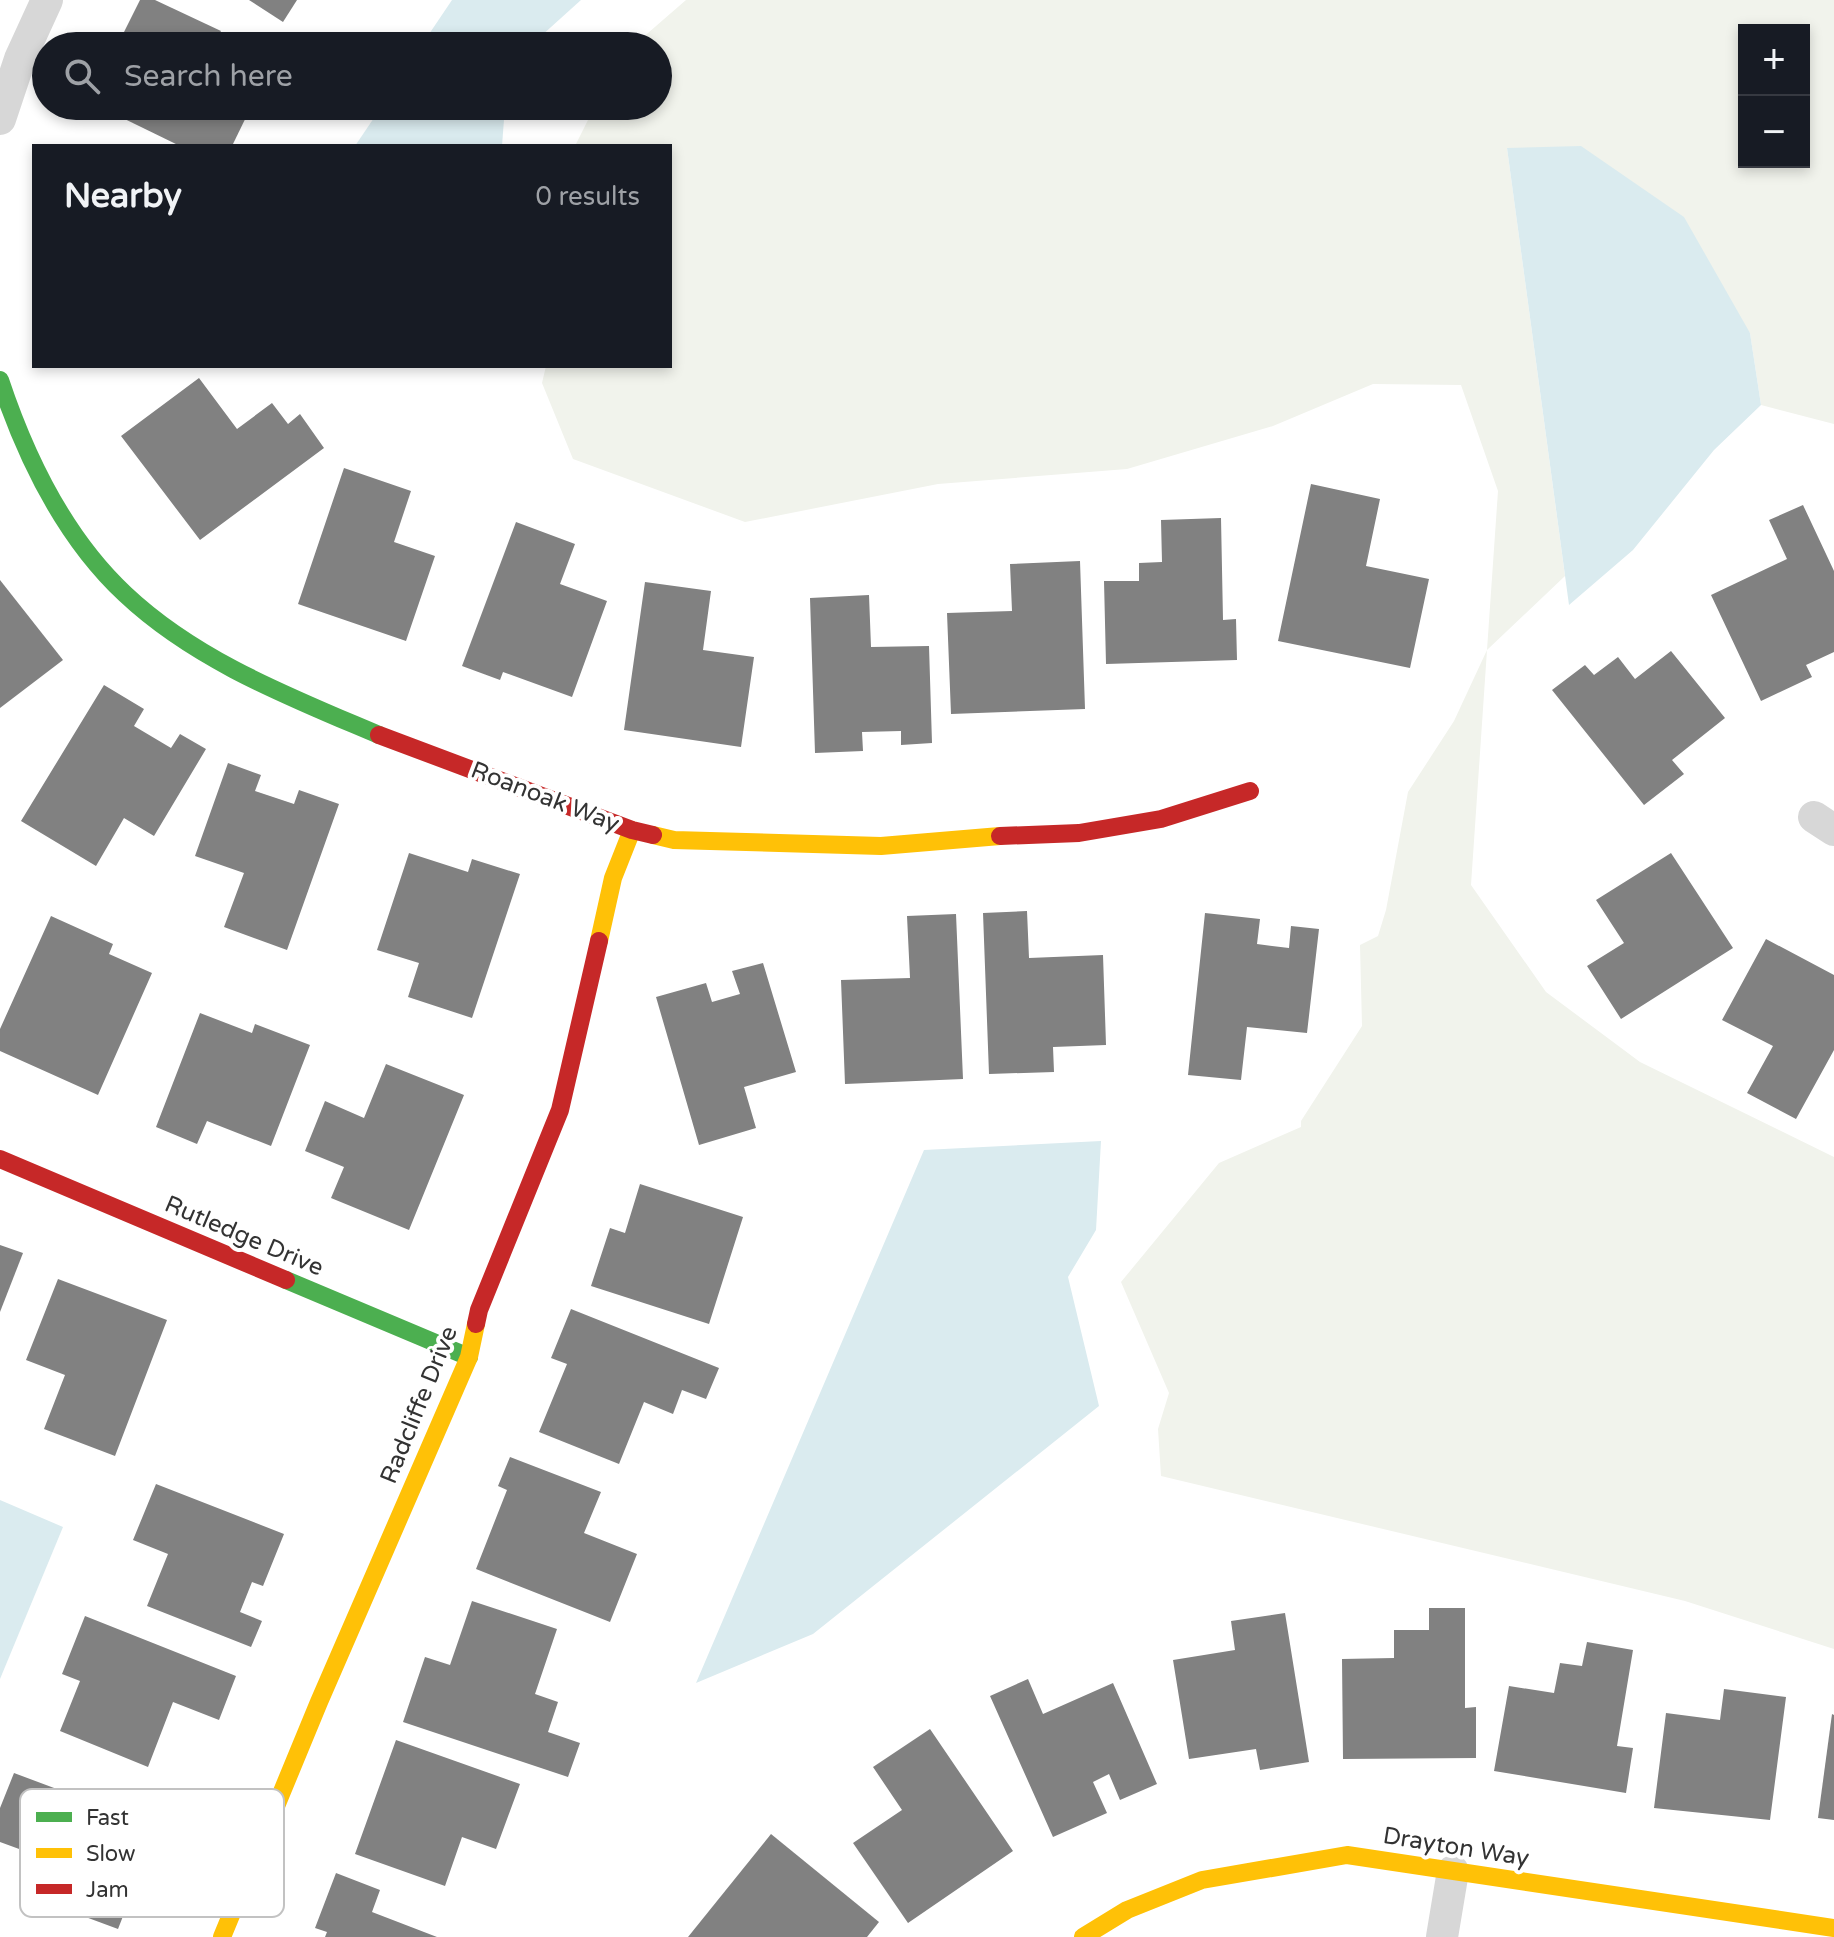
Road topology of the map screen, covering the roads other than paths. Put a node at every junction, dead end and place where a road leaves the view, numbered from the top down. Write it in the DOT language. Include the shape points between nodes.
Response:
graph roads {
  1 [pos="47,0"];
  2 [pos="32,32"];
  3 [pos="32,33"];
  4 [pos="0,119"];
  5 [pos="0,380"];
  6 [pos="1250,791"];
  7 [pos="632,830"];
  8 [pos="0,1159"];
  9 [pos="469,1357"];
  10 [pos="283,1789"];
  11 [pos="1453,1871"];
  12 [pos="230,1917"];
  13 [pos="1834,1928"];
  14 [pos="222,1937"];
  15 [pos="1083,1937"];
  16 [pos="1442,1937"];
  1 -- 2 [label="street"];
  3 -- 4 [label="street"];
  5 -- 7 [label="street, Roanoak Way" via="12,416 77,538 144,610 213,658 275,691"];
  6 -- 7 [label="street, Roanoak Way" via="1161,819 1079,833 881,846 674,840"];
  7 -- 9 [label="street, Radcliffe Drive" via="613,878 560,1110 479,1310"];
  8 -- 9 [label="street, Rutledge Drive"];
  9 -- 10 [label="street, Radcliffe Drive"];
  11 -- 13 [label="street, Drayton Way"];
  11 -- 15 [label="street, Drayton Way" via="1347,1855 1202,1880 1127,1910"];
  11 -- 16 [label="street"];
  12 -- 14 [label="street, Radcliffe Drive"];
}
